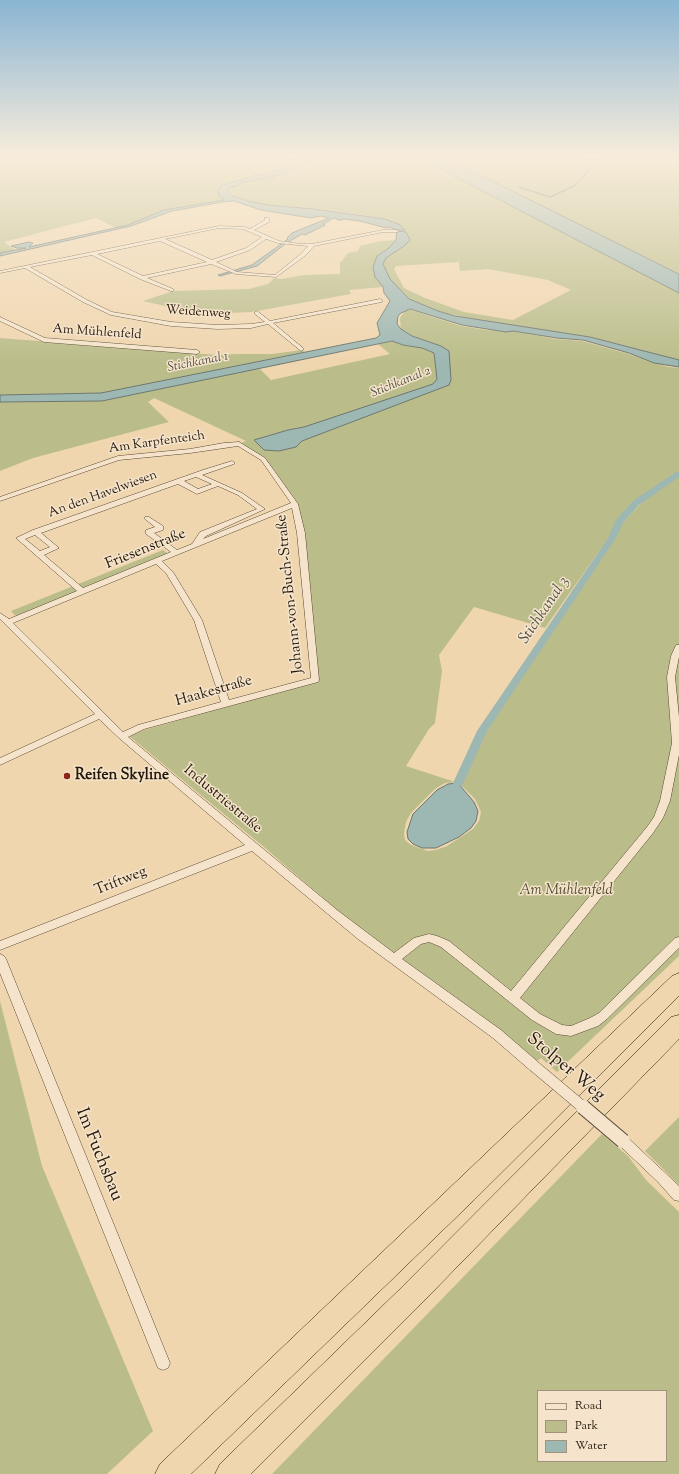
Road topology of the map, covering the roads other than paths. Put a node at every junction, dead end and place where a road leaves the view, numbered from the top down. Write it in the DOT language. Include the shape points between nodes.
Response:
graph roads {
  1 [pos="257,227"];
  2 [pos="251,230"];
  3 [pos="397,231"];
  4 [pos="265,237"];
  5 [pos="160,239"];
  6 [pos="312,245"];
  7 [pos="92,253"];
  8 [pos="212,263"];
  9 [pos="26,267"];
  10 [pos="0,272"];
  11 [pos="142,278"];
  12 [pos="171,290"];
  13 [pos="380,301"];
  14 [pos="257,313"];
  15 [pos="0,319"];
  16 [pos="270,323"];
  17 [pos="301,349"];
  18 [pos="197,352"];
  19 [pos="232,463"];
  20 [pos="196,475"];
  21 [pos="179,481"];
  22 [pos="218,484"];
  23 [pos="0,499"];
  24 [pos="295,504"];
  25 [pos="147,518"];
  26 [pos="36,532"];
  27 [pos="195,545"];
  28 [pos="176,553"];
  29 [pos="39,554"];
  30 [pos="158,561"];
  31 [pos="83,592"];
  32 [pos="3,619"];
  33 [pos="679,647"];
  34 [pos="315,680"];
  35 [pos="226,703"];
  36 [pos="100,715"];
  37 [pos="122,736"];
  38 [pos="0,762"];
  39 [pos="253,846"];
  40 [pos="679,941"];
  41 [pos="0,946"];
  42 [pos="0,959"];
  43 [pos="395,959"];
  44 [pos="420,977"];
  45 [pos="679,982"];
  46 [pos="512,999"];
  47 [pos="679,1024"];
  48 [pos="679,1195"];
  49 [pos="163,1363"];
  50 [pos="170,1474"];
  51 [pos="230,1474"];
  1 -- 2 [label="street"];
  2 -- 4 [label="street"];
  2 -- 5 [label="street" via="219,227"];
  3 -- 6 [label="street" via="383,231"];
  4 -- 6 [label="street" via="288,244"];
  4 -- 8 [label="street" via="238,254"];
  5 -- 7 [label="street"];
  5 -- 8 [label="street"];
  6 -- 8 [label="street" via="273,277 235,273"];
  7 -- 9 [label="street"];
  7 -- 11 [label="street"];
  8 -- 11 [label="street"];
  9 -- 10 [label="street"];
  9 -- 16 [label="street, Weidenweg" via="98,307 124,316 204,327"];
  11 -- 12 [label="street"];
  13 -- 16 [label="street, Weidenweg"];
  14 -- 16 [label="street"];
  15 -- 18 [label="street, Am Mühlenfeld" via="44,340"];
  16 -- 17 [label="street"];
  19 -- 20 [label="street, An den Havelwiesen"];
  20 -- 21 [label="street, An den Havelwiesen"];
  20 -- 22 [label="street"];
  21 -- 22 [label="street, An den Havelwiesen" via="197,492"];
  21 -- 26 [label="street, An den Havelwiesen"];
  22 -- 27 [label="street" via="240,494 262,509 203,534"];
  23 -- 24 [label="street, Am Karpfenteich" via="118,458 239,444 263,459"];
  24 -- 27 [label="street, Friesenstraße"];
  24 -- 34 [label="street, Johann-von-Buch-Straße" via="301,533"];
  25 -- 28 [label="street" via="160,528 149,532"];
  26 -- 29 [label="street, An den Havelwiesen" via="20,538"];
  26 -- 29 [label="street, An den Havelwiesen" via="55,548"];
  27 -- 28 [label="street, Friesenstraße"];
  28 -- 30 [label="street, Friesenstraße"];
  29 -- 31 [label="street, An den Havelwiesen"];
  30 -- 31 [label="street, Friesenstraße"];
  30 -- 35 [label="street" via="169,572 198,620"];
  31 -- 32 [label="street, Friesenstraße"];
  32 -- 36 [label="street, Industriestraße"];
  33 -- 46 [label="street" via="671,677 677,743 665,801 658,818"];
  34 -- 35 [label="street, Haakestraße"];
  35 -- 37 [label="street, Haakestraße" via="141,727"];
  36 -- 37 [label="street, Industriestraße"];
  36 -- 38 [label="street"];
  37 -- 39 [label="street, Industriestraße"];
  39 -- 41 [label="street, Triftweg"];
  39 -- 43 [label="street, Industriestraße" via="344,922"];
  40 -- 46 [label="street" via="603,1016 582,1028 560,1030"];
  42 -- 49 [label="street, Im Fuchsbau"];
  43 -- 44 [label="street, Industriestraße"];
  43 -- 46 [label="street" via="418,941 429,938 437,940"];
  44 -- 48 [label="street, Stolper Weg, bridge" via="497,1034 623,1141"];
  45 -- 50 [label="highway"];
  47 -- 51 [label="highway" via="408,1299"];
}
